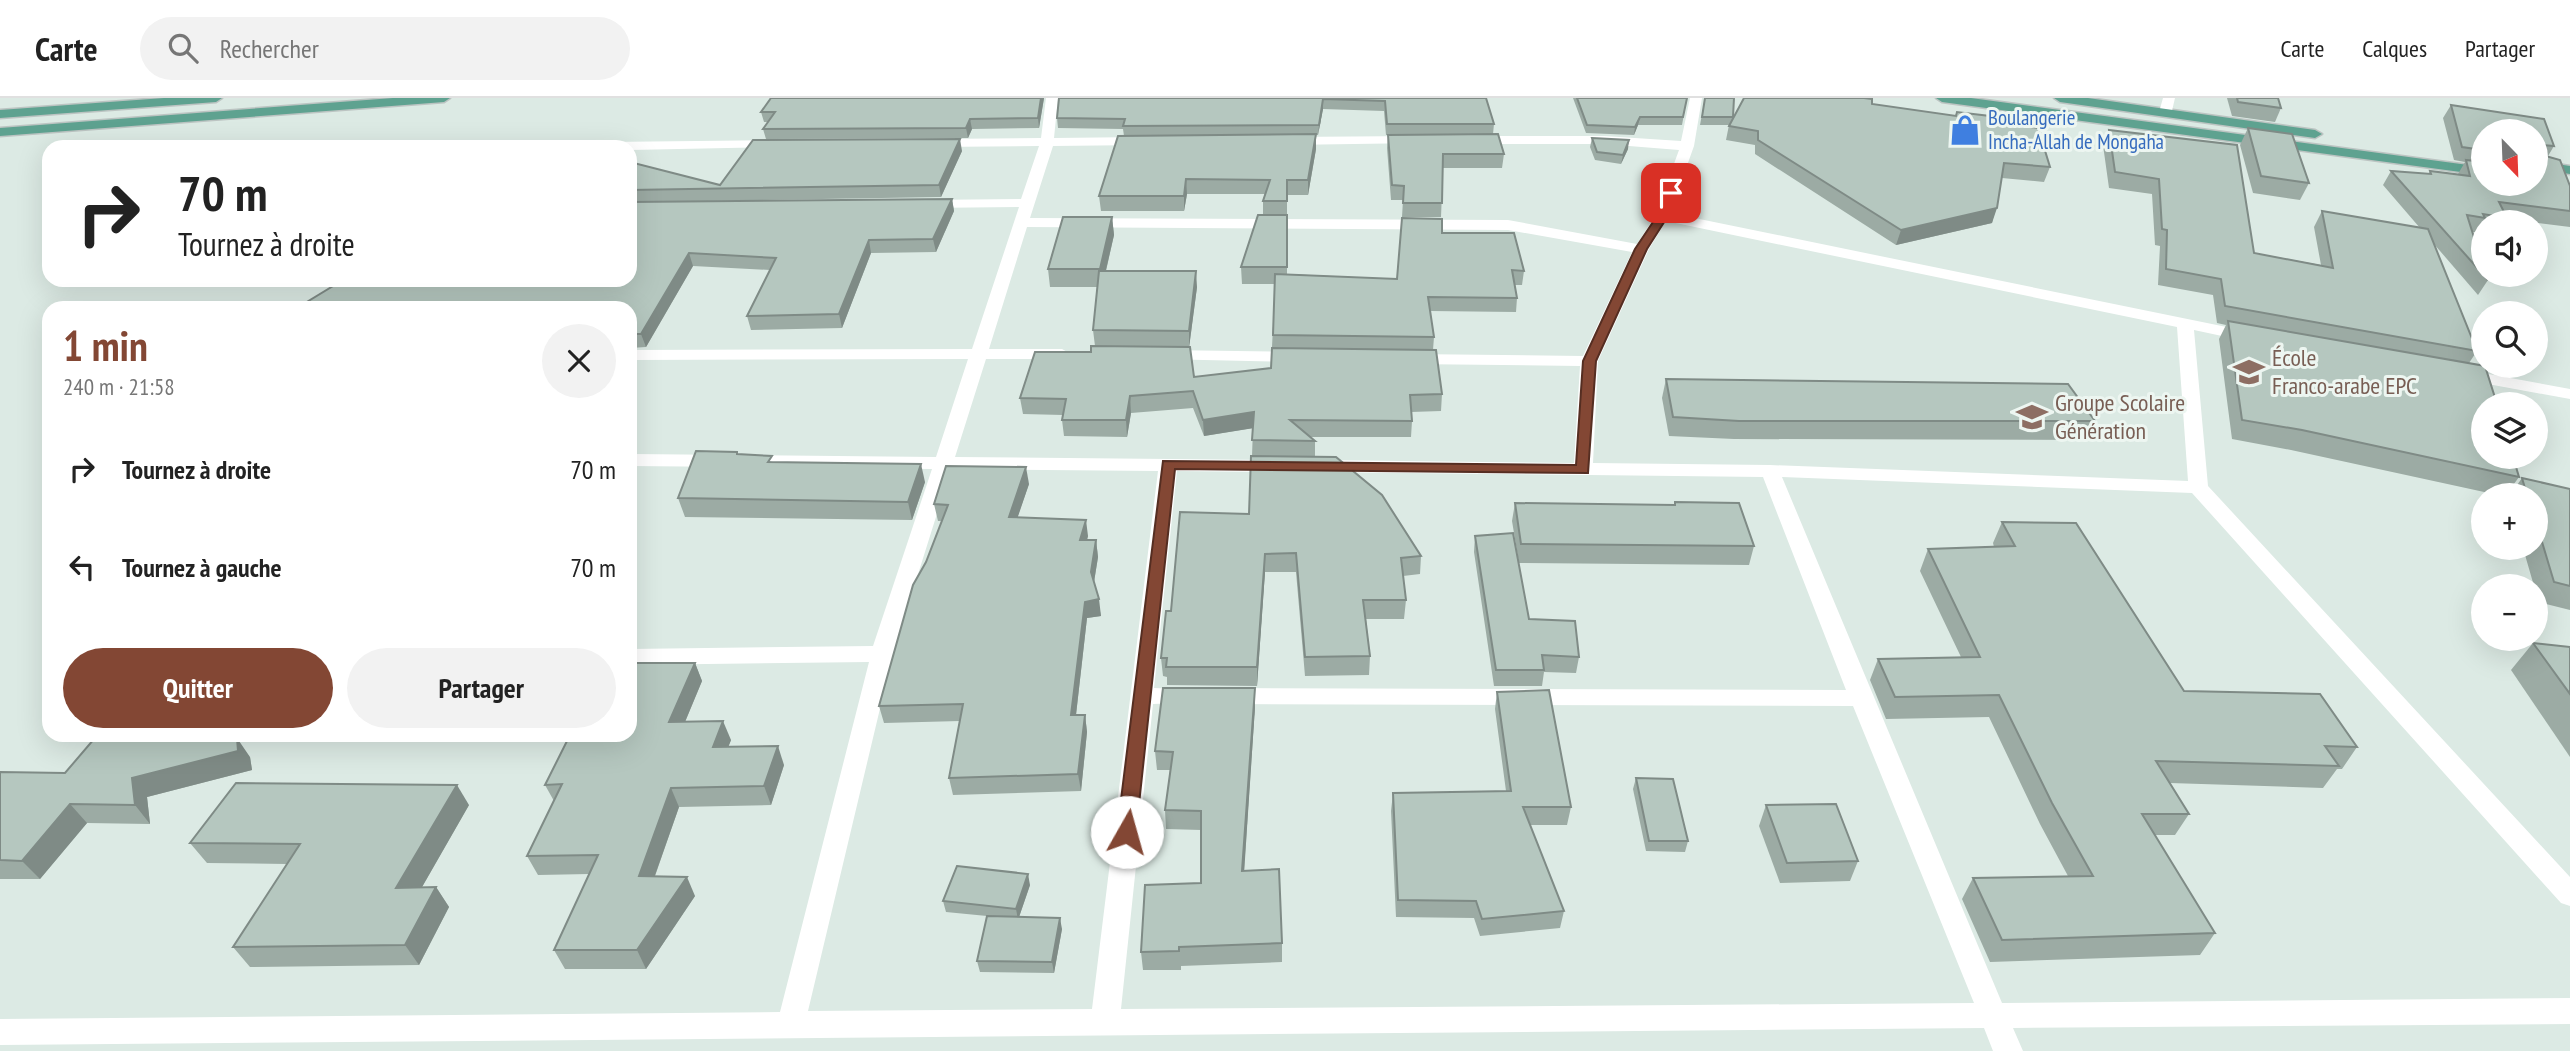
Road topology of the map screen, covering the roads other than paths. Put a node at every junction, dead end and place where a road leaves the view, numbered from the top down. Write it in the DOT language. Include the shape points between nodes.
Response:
graph roads {
  1 [pos="216,98"];
  2 [pos="444,98"];
  3 [pos="1052,98"];
  4 [pos="1696,98"];
  5 [pos="1942,98"];
  6 [pos="2060,98"];
  7 [pos="2167,105"];
  8 [pos="0,114"];
  9 [pos="0,132"];
  10 [pos="1437,140"];
  11 [pos="1465,140"];
  12 [pos="1158,141"];
  13 [pos="1270,141"];
  14 [pos="1047,142"];
  15 [pos="921,143"];
  16 [pos="796,144"];
  17 [pos="637,146"];
  18 [pos="1687,146"];
  19 [pos="2471,156"];
  20 [pos="2548,167"];
  21 [pos="2471,169"];
  22 [pos="2570,170"];
  23 [pos="2548,180"];
  24 [pos="2570,183"];
  25 [pos="904,205"];
  26 [pos="1024,213"];
  27 [pos="1662,216"];
  28 [pos="1641,249"];
  29 [pos="2185,326"];
  30 [pos="2268,340"];
  31 [pos="979,352"];
  32 [pos="1076,354"];
  33 [pos="637,355"];
  34 [pos="1146,355"];
  35 [pos="1312,357"];
  36 [pos="1395,359"];
  37 [pos="1589,361"];
  38 [pos="2446,372"];
  39 [pos="2570,394"];
  40 [pos="637,460"];
  41 [pos="944,462"];
  42 [pos="1168,464"];
  43 [pos="1583,470"];
  44 [pos="1770,471"];
  45 [pos="2198,487"];
  46 [pos="882,654"];
  47 [pos="637,657"];
  48 [pos="1142,696"];
  49 [pos="1861,698"];
  50 [pos="2570,895"];
  51 [pos="2570,1012"];
  52 [pos="1995,1017"];
  53 [pos="791,1023"];
  54 [pos="1105,1023"];
  55 [pos="0,1032"];
  56 [pos="2008,1051"];
  1 -- 8 [label="main road"];
  2 -- 9 [label="main road"];
  3 -- 14 [label="street"];
  4 -- 18 [label="street"];
  5 -- 21 [label="main road"];
  6 -- 7 [label="main road"];
  7 -- 19 [label="main road"];
  10 -- 13 [label="street"];
  11 -- 18 [label="street" via="1604,140"];
  12 -- 14 [label="street"];
  14 -- 15 [label="street"];
  14 -- 26 [label="street"];
  16 -- 17 [label="street"];
  18 -- 27 [label="street"];
  20 -- 22 [label="main road"];
  23 -- 24 [label="main road"];
  25 -- 26 [label="street"];
  26 -- 28 [label="street" via="1508,225"];
  26 -- 31 [label="street"];
  27 -- 28 [label="street"];
  27 -- 29 [label="street"];
  28 -- 37 [label="street"];
  29 -- 30 [label="street"];
  29 -- 45 [label="street"];
  31 -- 32 [label="street"];
  31 -- 33 [label="street"];
  31 -- 41 [label="street"];
  34 -- 35 [label="street"];
  36 -- 37 [label="street"];
  37 -- 43 [label="street"];
  38 -- 39 [label="street"];
  40 -- 41 [label="street"];
  41 -- 42 [label="street"];
  41 -- 46 [label="street"];
  42 -- 43 [label="street"];
  42 -- 48 [label="street"];
  43 -- 44 [label="street"];
  44 -- 45 [label="street"];
  44 -- 49 [label="street"];
  45 -- 50 [label="street"];
  46 -- 47 [label="street"];
  46 -- 53 [label="street"];
  48 -- 49 [label="street"];
  48 -- 54 [label="street"];
  49 -- 52 [label="street"];
  51 -- 52 [label="street"];
  52 -- 54 [label="street"];
  52 -- 56 [label="street"];
  53 -- 54 [label="street"];
  53 -- 55 [label="street"];
}
